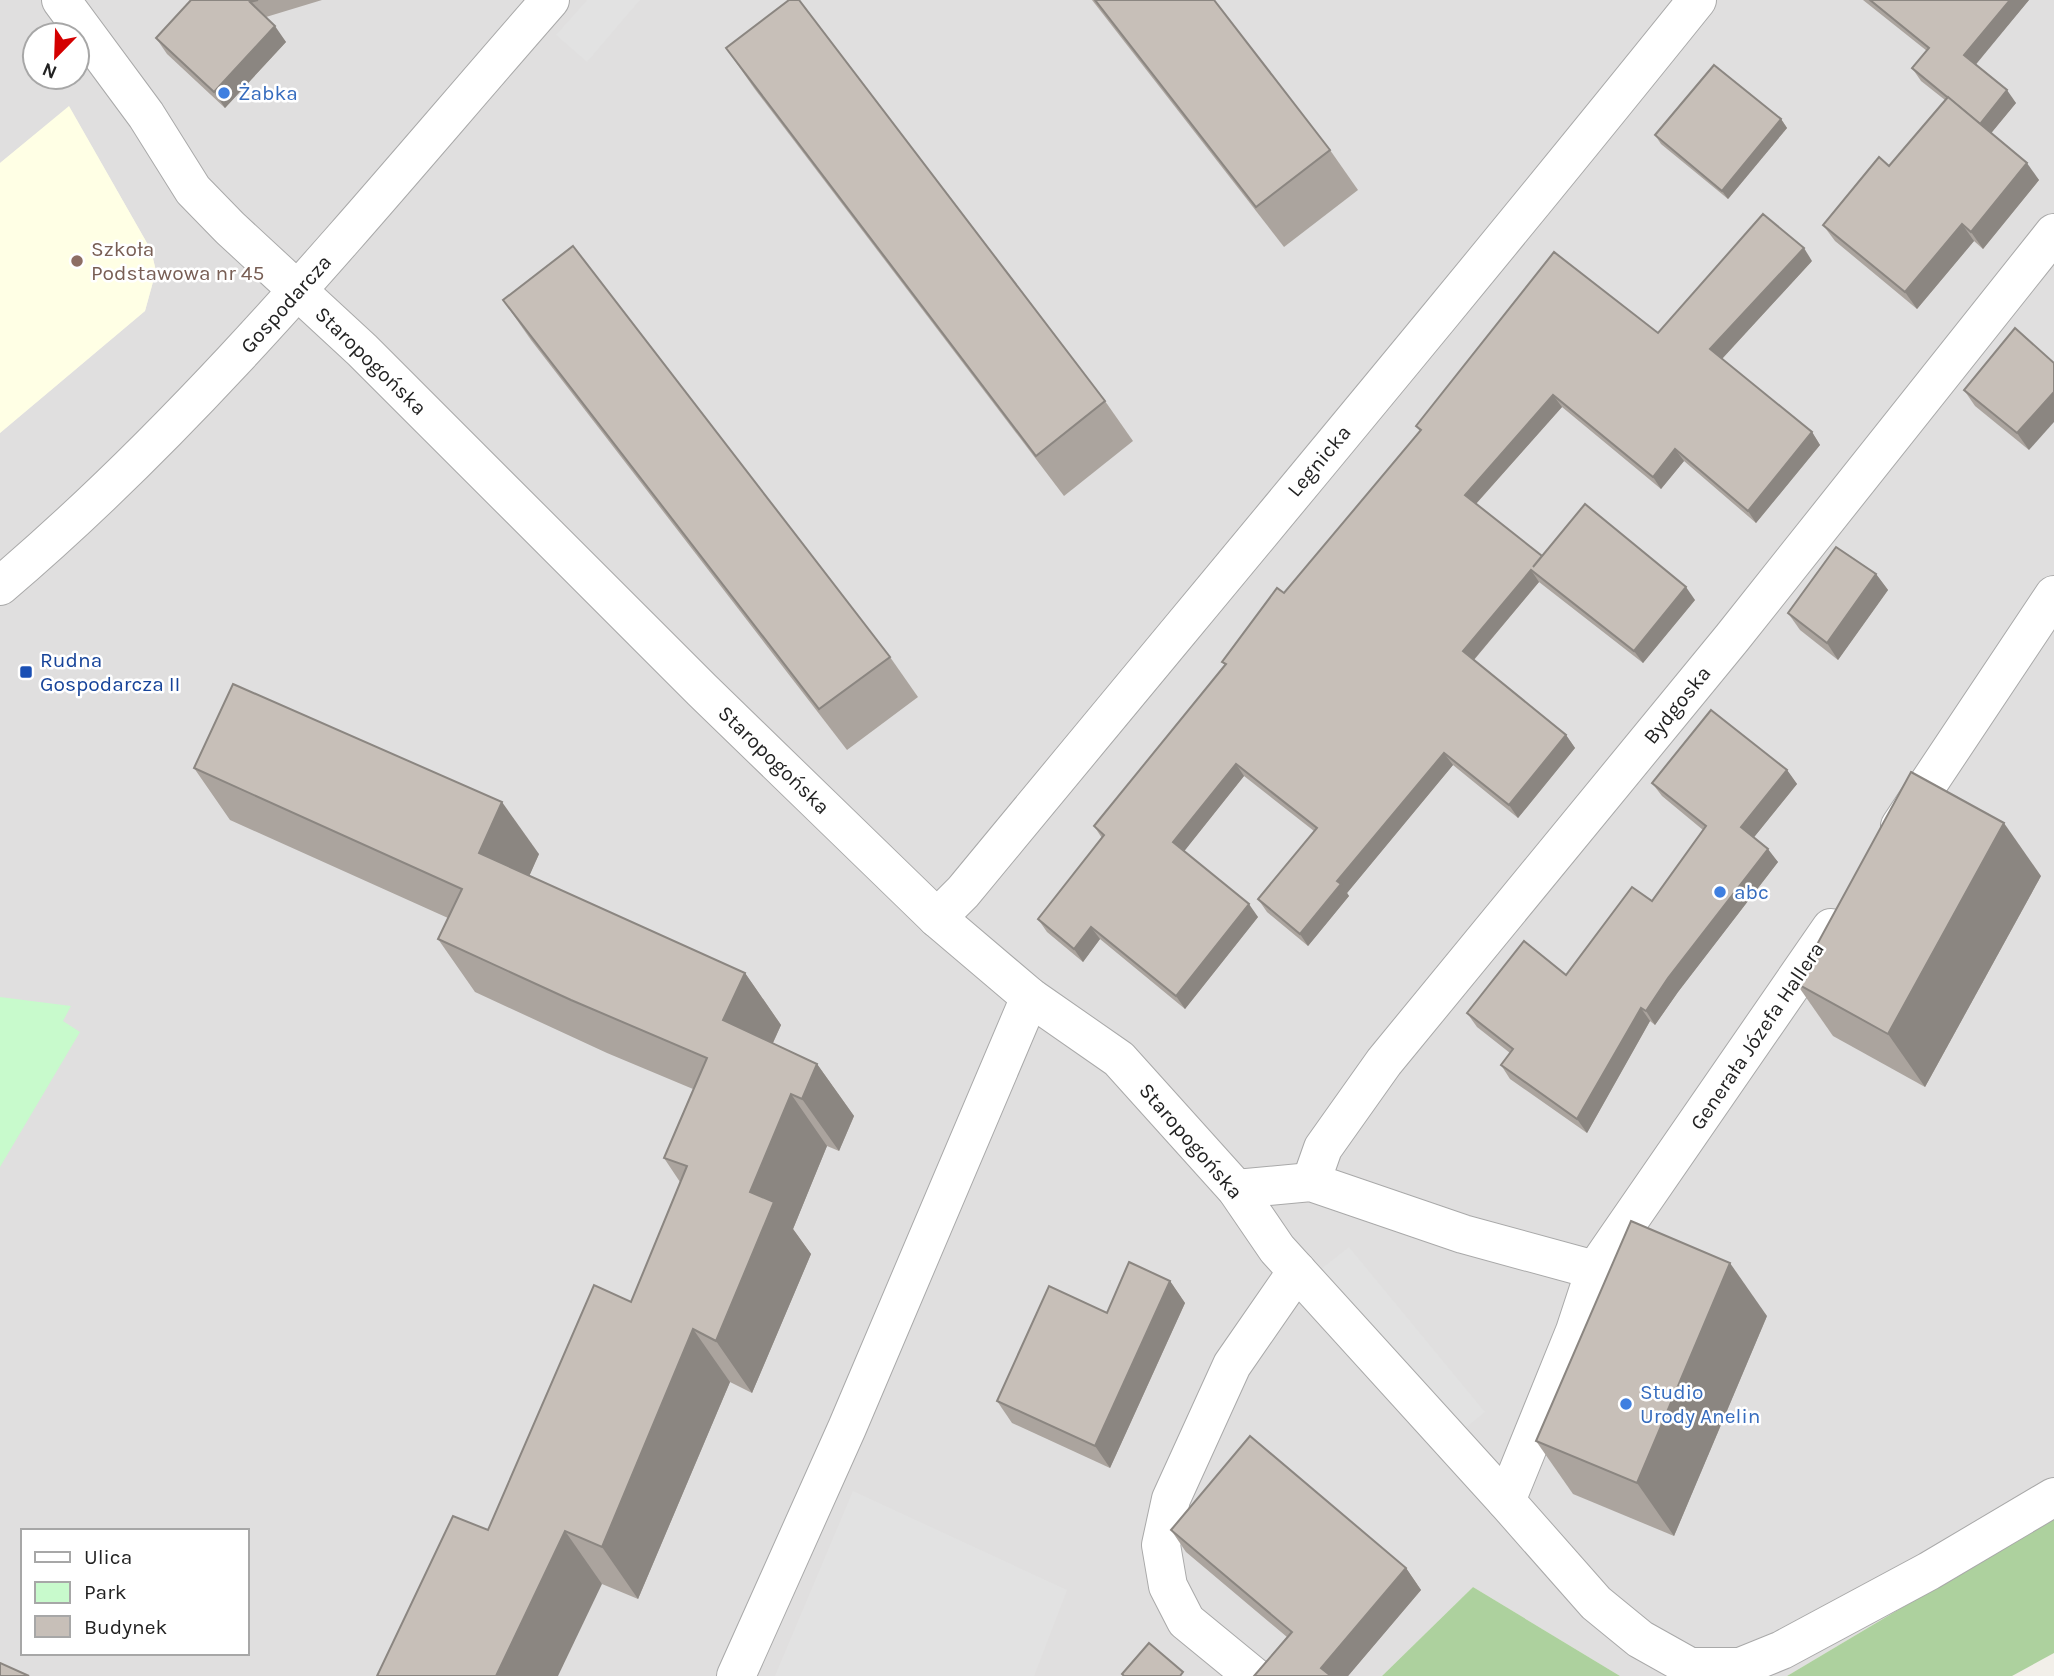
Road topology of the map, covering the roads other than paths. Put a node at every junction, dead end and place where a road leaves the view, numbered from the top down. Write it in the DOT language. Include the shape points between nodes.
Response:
graph roads {
  1 [pos="61,0"];
  2 [pos="550,0"];
  3 [pos="1697,0"];
  4 [pos="2054,233"];
  5 [pos="298,292"];
  6 [pos="0,586"];
  7 [pos="2054,595"];
  8 [pos="1878,858"];
  9 [pos="1847,904"];
  10 [pos="937,919"];
  11 [pos="1031,997"];
  12 [pos="1311,1182"];
  13 [pos="1236,1189"];
  14 [pos="1595,1270"];
  15 [pos="1297,1271"];
  16 [pos="2054,1497"];
  17 [pos="1506,1500"];
  18 [pos="736,1676"];
  19 [pos="1253,1676"];
  1 -- 5 [label="street, Staropogońska" via="146,115 193,190"];
  2 -- 5 [label="street, Gospodarcza"];
  3 -- 10 [label="street, Legnicka"];
  4 -- 12 [label="street, Bydgoska" via="1732,638 1384,1062 1323,1148"];
  5 -- 6 [label="street, Gospodarcza" via="173,426"];
  5 -- 10 [label="street, Staropogońska"];
  7 -- 8 [label="street"];
  9 -- 14 [label="street, Generała Józefa Hallera"];
  10 -- 11 [label="street, Staropogońska"];
  11 -- 13 [label="street, Staropogońska" via="1119,1059"];
  11 -- 18 [label="street"];
  12 -- 13 [label="street"];
  12 -- 14 [label="street" via="1463,1234"];
  13 -- 15 [label="street, Staropogońska"];
  14 -- 17 [label="street, Generała Józefa Hallera"];
  15 -- 17 [label="street, Staropogońska"];
  15 -- 19 [label="street" via="1233,1365 1171,1499 1161,1545 1168,1586 1186,1621"];
  16 -- 17 [label="street, Staropogońska" via="1929,1571 1782,1650 1740,1667 1690,1667 1640,1639 1595,1603"];
}
